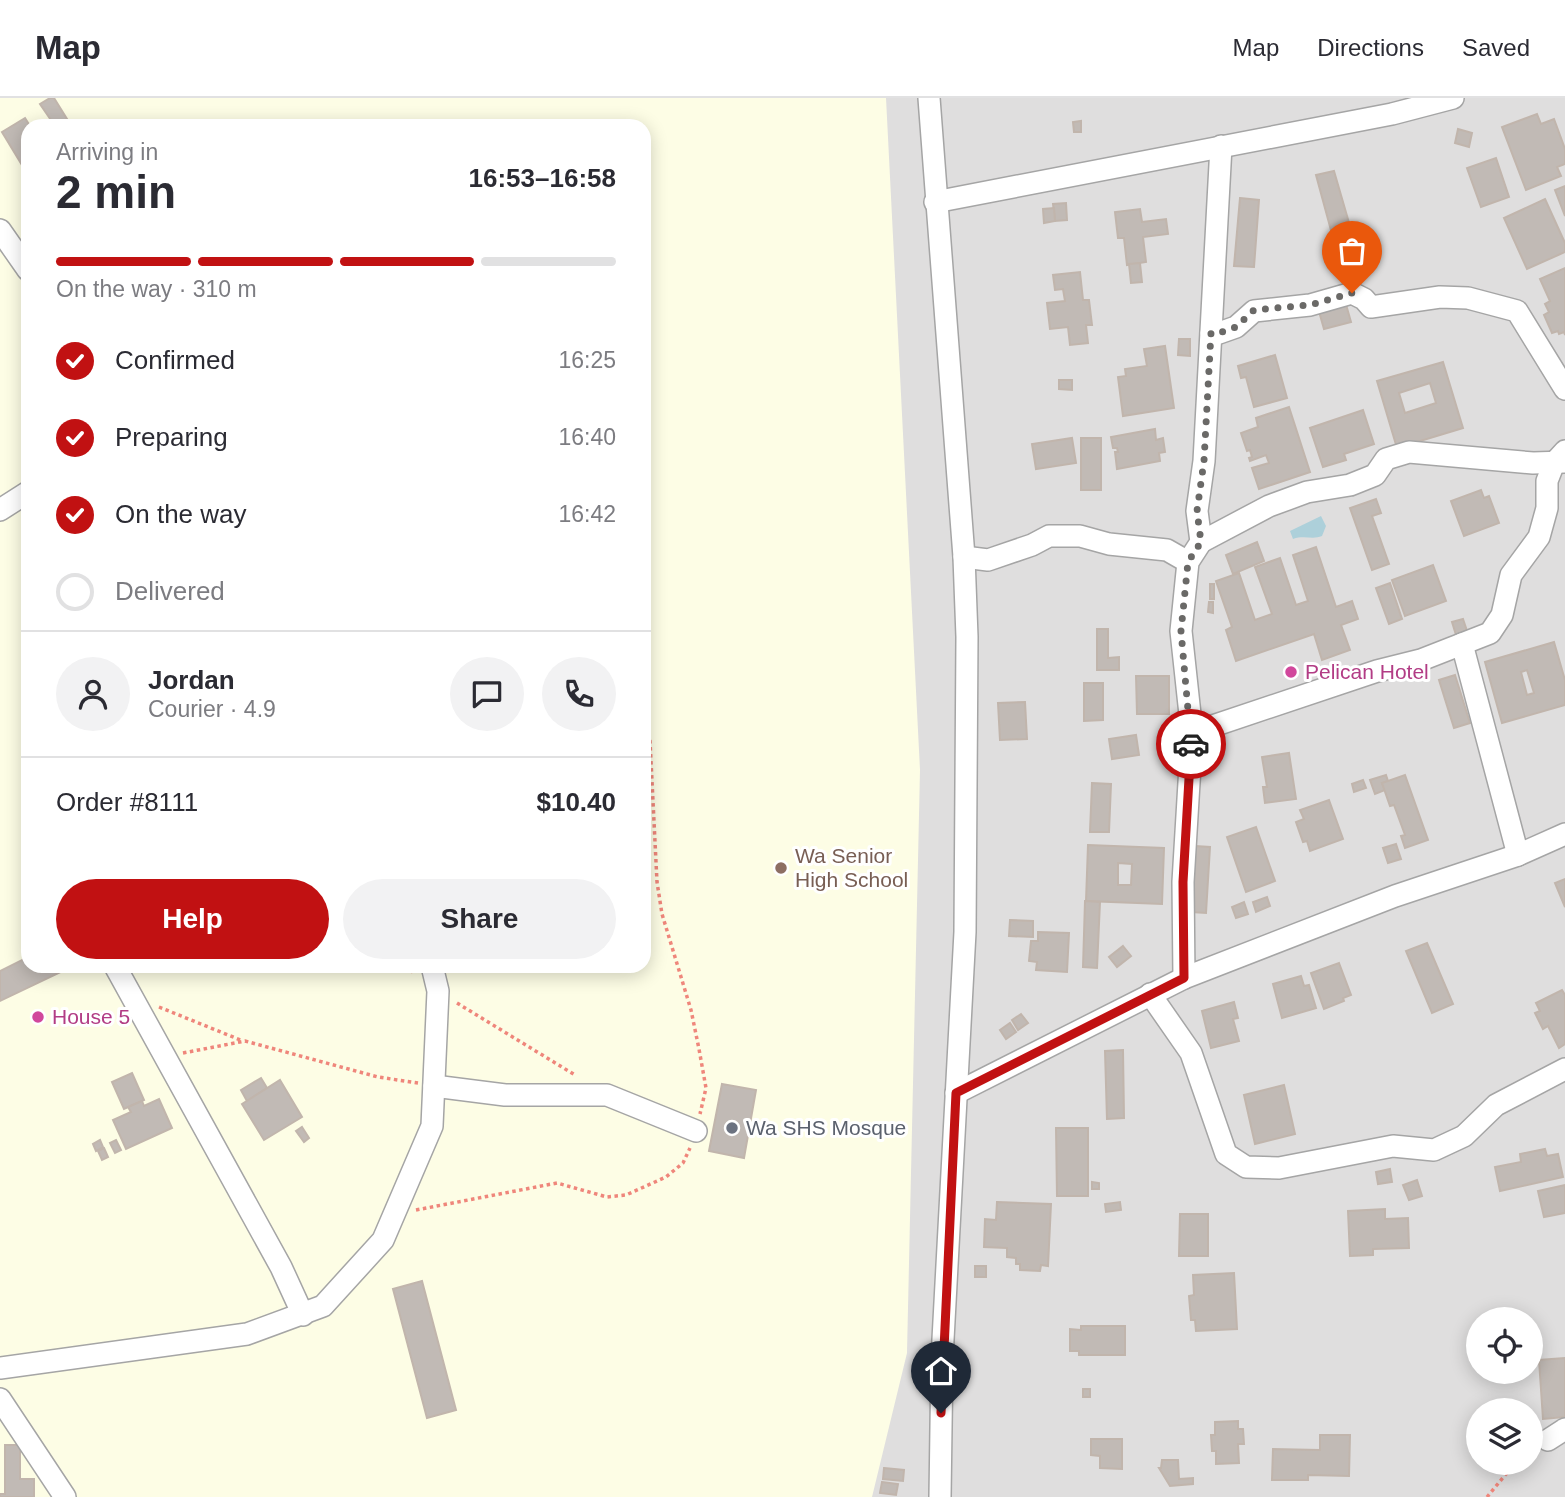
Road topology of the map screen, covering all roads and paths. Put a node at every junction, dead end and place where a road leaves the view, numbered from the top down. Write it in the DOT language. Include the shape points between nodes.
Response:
graph roads {
  1 [pos="929,98"];
  2 [pos="1453,98"];
  3 [pos="1221,146"];
  4 [pos="935,202"];
  5 [pos="1,235"];
  6 [pos="21,261"];
  7 [pos="1211,333"];
  8 [pos="1565,389"];
  9 [pos="1561,459"];
  10 [pos="21,496"];
  11 [pos="0,510"];
  12 [pos="1201,542"];
  13 [pos="964,557"];
  14 [pos="1188,562"];
  15 [pos="1462,644"];
  16 [pos="1192,733"];
  17 [pos="651,761"];
  18 [pos="1565,834"];
  19 [pos="1518,855"];
  20 [pos="119,973"];
  21 [pos="414,973"];
  22 [pos="434,973"];
  23 [pos="1184,978"];
  24 [pos="438,991"];
  25 [pos="1150,994"];
  26 [pos="131,996"];
  27 [pos="245,1041"];
  28 [pos="164,1056"];
  29 [pos="1565,1069"];
  30 [pos="434,1086"];
  31 [pos="956,1093"];
  32 [pos="607,1095"];
  33 [pos="696,1131"];
  34 [pos="394,1214"];
  35 [pos="303,1315"];
  36 [pos="0,1368"];
  37 [pos="0,1399"];
  38 [pos="1505,1475"];
  39 [pos="65,1497"];
  40 [pos="940,1497"];
  41 [pos="1487,1497"];
  1 -- 4 [label="street"];
  2 -- 3 [label="street"];
  3 -- 4 [label="street"];
  3 -- 7 [label="street"];
  4 -- 13 [label="street"];
  5 -- 6 [label="street"];
  7 -- 8 [label="street" via="1236,327 1254,310 1310,305 1352,293 1371,307 1440,297 1468,298 1517,311"];
  7 -- 12 [label="street" via="1197,511"];
  9 -- 12 [label="street" via="1409,452 1386,459 1375,475 1269,506"];
  9 -- 15 [label="street" via="1547,481 1547,508 1539,537 1511,575 1502,615 1490,633"];
  10 -- 11 [label="street"];
  12 -- 14 [label="street"];
  13 -- 14 [label="street" via="988,560 1049,536 1080,536 1167,551"];
  13 -- 31 [label="street" via="965,932"];
  14 -- 16 [label="street" via="1181,631"];
  15 -- 16 [label="street"];
  15 -- 19 [label="street"];
  16 -- 23 [label="street" via="1183,882"];
  17 -- 33 [label="path" via="662,914 691,1010 706,1088"];
  18 -- 19 [label="street"];
  19 -- 23 [label="street" via="1395,896"];
  20 -- 26 [label="street"];
  21 -- 24 [label="path"];
  22 -- 24 [label="street"];
  23 -- 25 [label="street"];
  24 -- 30 [label="street"];
  24 -- 32 [label="path"];
  25 -- 29 [label="street" via="1191,1053 1226,1154 1247,1167 1279,1168 1393,1146 1434,1150 1464,1136 1496,1105"];
  25 -- 31 [label="street"];
  26 -- 27 [label="path"];
  26 -- 28 [label="street"];
  27 -- 28 [label="path"];
  27 -- 30 [label="path" via="378,1077"];
  28 -- 35 [label="street"];
  30 -- 32 [label="street" via="505,1095"];
  30 -- 34 [label="street" via="432,1126"];
  31 -- 40 [label="street"];
  32 -- 33 [label="street"];
  33 -- 34 [label="path" via="683,1163 666,1177 626,1195 607,1197 557,1183"];
  34 -- 35 [label="street" via="383,1240 323,1306"];
  35 -- 36 [label="street" via="247,1334"];
  37 -- 39 [label="street"];
  38 -- 41 [label="path"];
}
